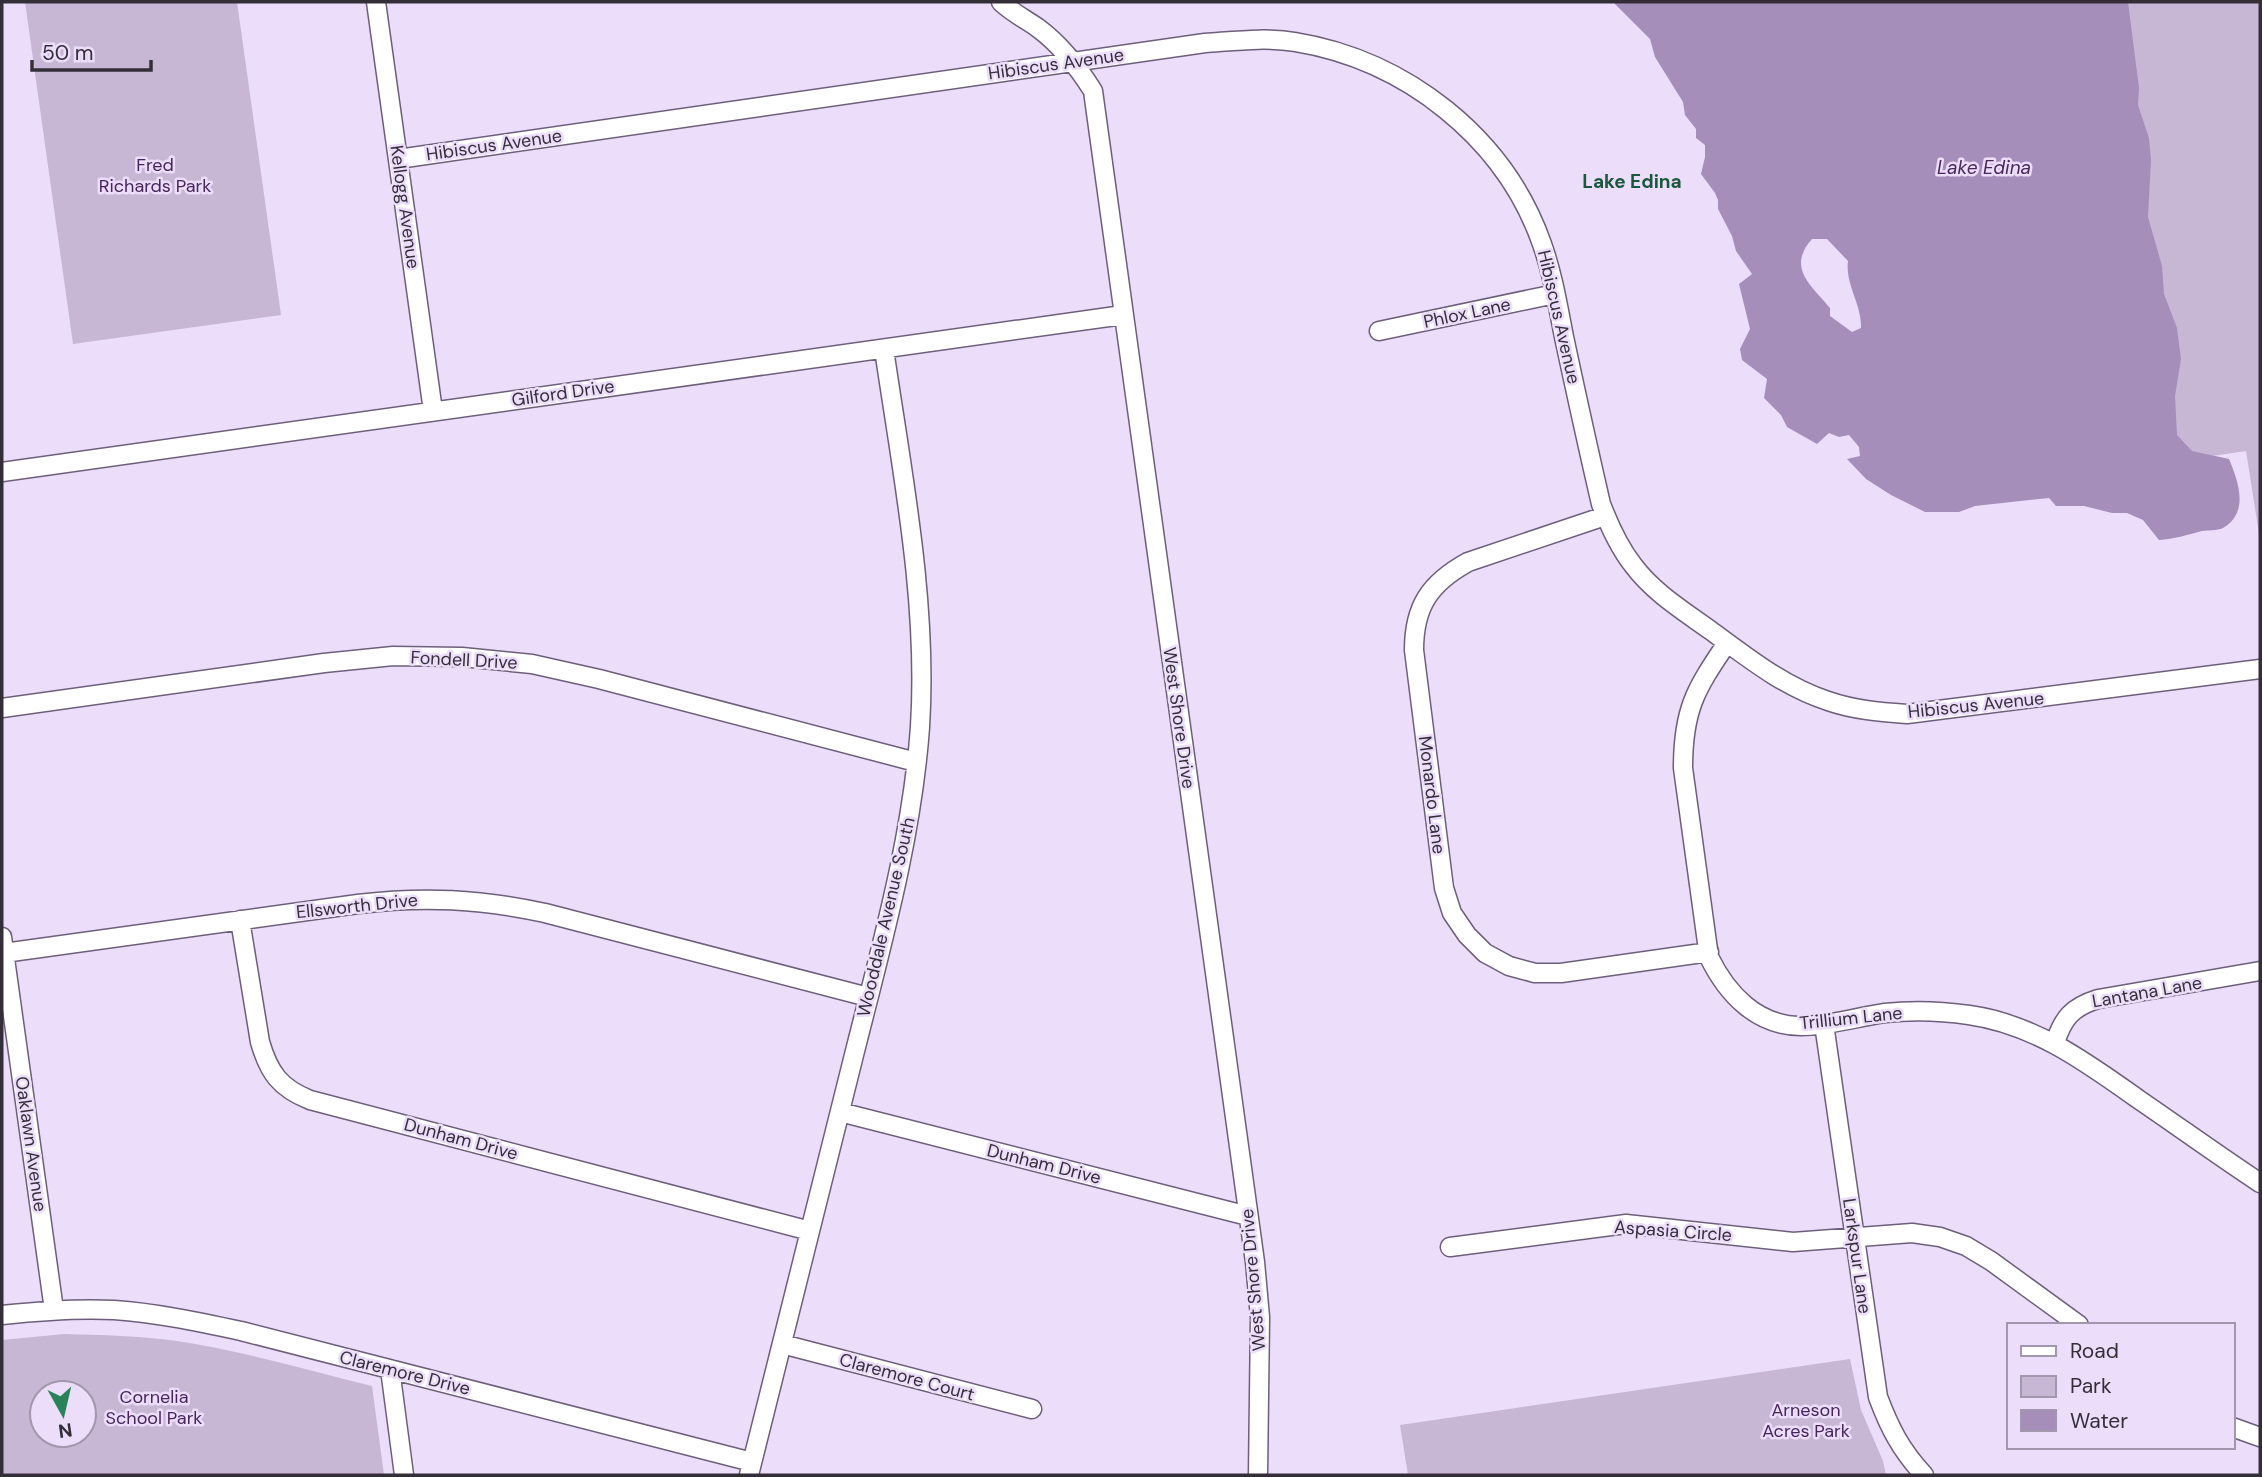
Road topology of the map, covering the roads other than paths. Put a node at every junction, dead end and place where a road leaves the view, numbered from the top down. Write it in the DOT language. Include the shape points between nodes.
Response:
graph roads {
  1 [pos="376,2"];
  2 [pos="1001,2"];
  3 [pos="1073,61"];
  4 [pos="398,159"];
  5 [pos="1555,294"];
  6 [pos="1123,315"];
  7 [pos="1379,331"];
  8 [pos="884,349"];
  9 [pos="433,411"];
  10 [pos="2,472"];
  11 [pos="1605,516"];
  12 [pos="1727,643"];
  13 [pos="2260,668"];
  14 [pos="2,708"];
  15 [pos="916,762"];
  16 [pos="240,920"];
  17 [pos="3,945"];
  18 [pos="1709,952"];
  19 [pos="2260,971"];
  20 [pos="868,997"];
  21 [pos="1824,1024"];
  22 [pos="2055,1043"];
  23 [pos="839,1112"];
  24 [pos="2260,1183"];
  25 [pos="1248,1216"];
  26 [pos="810,1231"];
  27 [pos="1854,1238"];
  28 [pos="1450,1247"];
  29 [pos="54,1310"];
  30 [pos="2,1315"];
  31 [pos="2076,1323"];
  32 [pos="782,1344"];
  33 [pos="390,1369"];
  34 [pos="1032,1409"];
  35 [pos="2234,1428"];
  36 [pos="2260,1437"];
  37 [pos="751,1469"];
  38 [pos="404,1475"];
  39 [pos="1258,1475"];
  40 [pos="1924,1475"];
  1 -- 4 [label="street, Kellogg Avenue"];
  2 -- 3 [label="street, West Shore Drive"];
  3 -- 4 [label="street, Hibiscus Avenue"];
  3 -- 5 [label="street, Hibiscus Avenue" via="1250,39 1294,41 1377,66 1416,86 1451,113 1507,175 1542,244"];
  3 -- 6 [label="street, West Shore Drive" via="1093,91"];
  4 -- 9 [label="street, Kellogg Avenue"];
  5 -- 7 [label="street, Phlox Lane"];
  5 -- 11 [label="street, Hibiscus Avenue"];
  6 -- 8 [label="street, Gilford Drive"];
  6 -- 25 [label="street, West Shore Drive"];
  8 -- 9 [label="street, Gilford Drive"];
  8 -- 15 [label="street, Wooddale Avenue South" via="915,567 921,647"];
  9 -- 10 [label="street, Gilford Drive"];
  11 -- 12 [label="street, Hibiscus Avenue" via="1632,565 1655,590"];
  11 -- 18 [label="street, Monardo Lane" via="1468,562 1448,573 1421,606 1414,650 1444,888 1452,913 1485,953 1535,973"];
  12 -- 13 [label="street, Hibiscus Avenue" via="1791,686 1828,701 1867,711 1907,714"];
  12 -- 18 [label="street, Trillium Lane" via="1694,697 1683,737 1683,768"];
  14 -- 15 [label="street, Fondell Drive" via="324,663 393,656 462,657 532,664 599,679"];
  15 -- 20 [label="street, Wooddale Avenue South" via="897,883"];
  16 -- 17 [label="street, Ellsworth Drive"];
  16 -- 20 [label="street, Ellsworth Drive" via="404,898 499,903"];
  16 -- 26 [label="street, Dunham Drive" via="260,1042 277,1079 292,1092"];
  17 -- 29 [label="street, Oaklawn Avenue"];
  18 -- 21 [label="street, Trillium Lane" via="1735,999 1755,1013 1800,1026"];
  19 -- 22 [label="street, Lantana Lane" via="2081,1004 2060,1027"];
  20 -- 23 [label="street, Wooddale Avenue South"];
  21 -- 22 [label="street, Trillium Lane" via="1928,1011 1971,1015"];
  21 -- 27 [label="street, Larkspur Lane"];
  22 -- 24 [label="street, Trillium Lane"];
  23 -- 25 [label="street, Dunham Drive"];
  23 -- 26 [label="street, Wooddale Avenue South"];
  25 -- 39 [label="street, West Shore Drive" via="1260,1317"];
  26 -- 32 [label="street, Wooddale Avenue South"];
  27 -- 28 [label="street, Aspasia Circle" via="1793,1242 1626,1224"];
  27 -- 31 [label="street, Aspasia Circle" via="1912,1233 1966,1246"];
  27 -- 40 [label="street, Larkspur Lane" via="1878,1397 1890,1429"];
  29 -- 30 [label="street, Claremore Drive"];
  29 -- 33 [label="street, Claremore Drive" via="178,1317"];
  32 -- 34 [label="street, Claremore Court"];
  32 -- 37 [label="street, Wooddale Avenue South"];
  33 -- 37 [label="street, Claremore Drive"];
  33 -- 38 [label="street"];
  35 -- 36 [label="street"];
}
